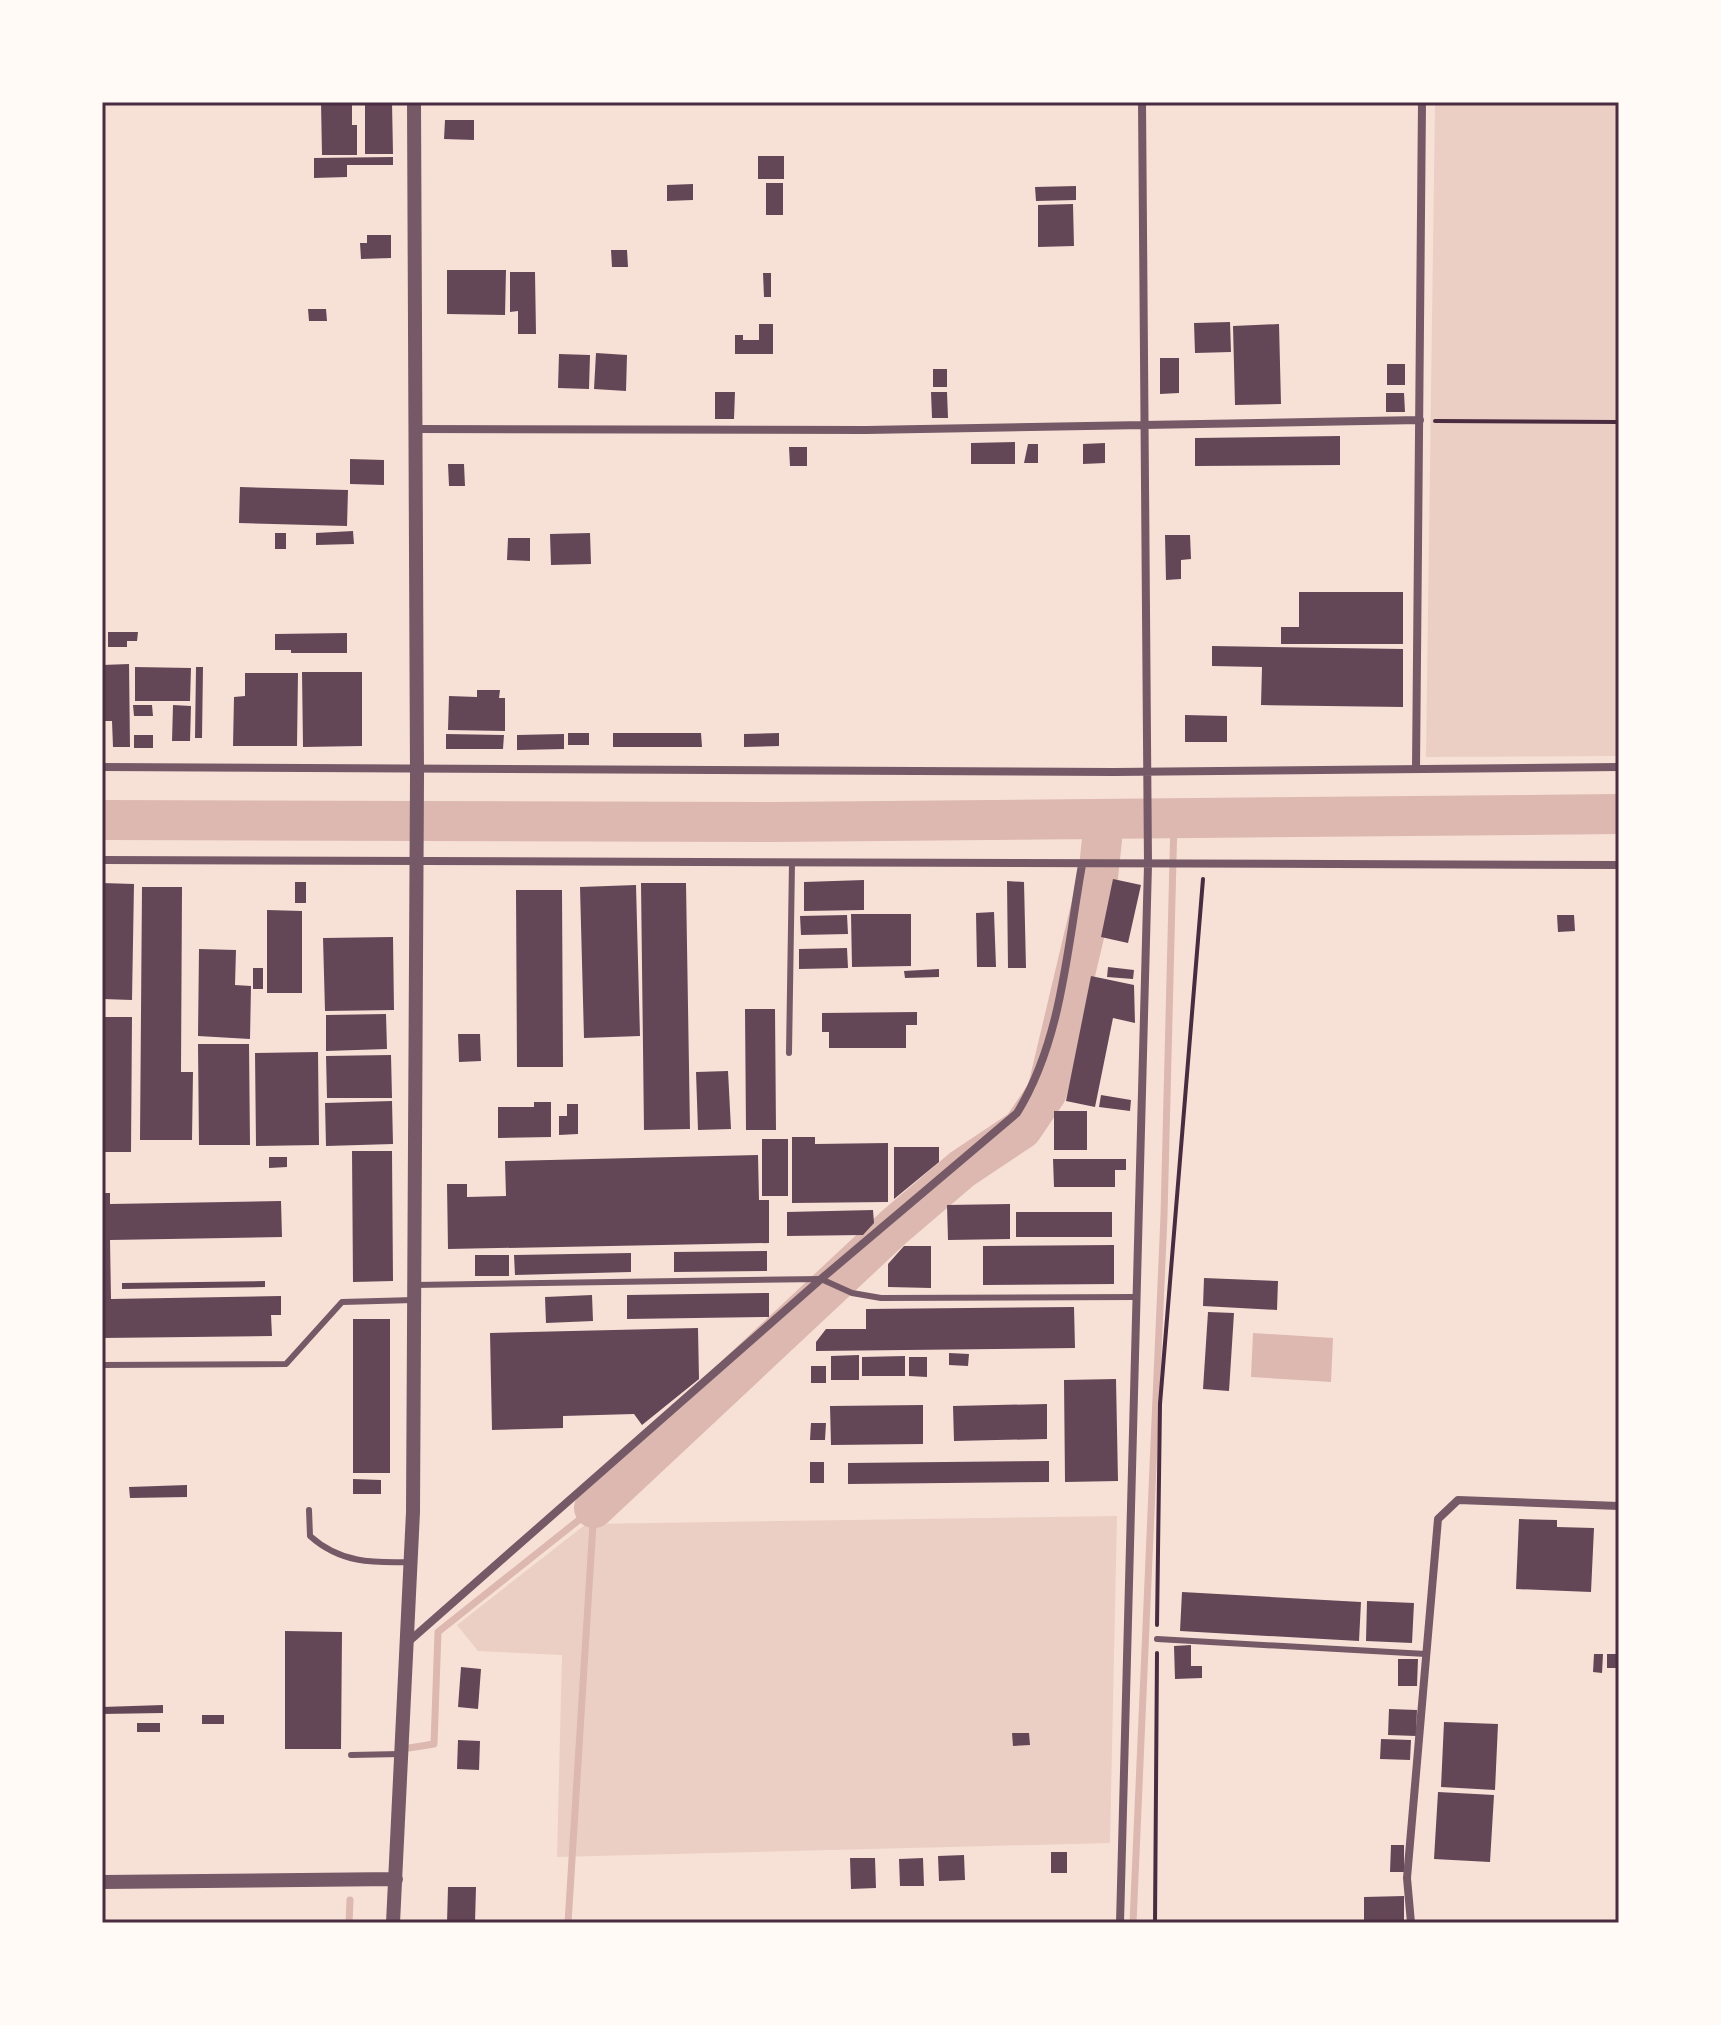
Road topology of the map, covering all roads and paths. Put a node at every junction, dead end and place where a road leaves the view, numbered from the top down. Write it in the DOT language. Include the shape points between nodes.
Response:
graph roads {
  1 [pos="414,102"];
  2 [pos="1142,102"];
  3 [pos="1422,102"];
  4 [pos="1420,420"];
  5 [pos="1619,422"];
  6 [pos="1146,424"];
  7 [pos="417,429"];
  8 [pos="102,767"];
  9 [pos="1619,767"];
  10 [pos="1416,769"];
  11 [pos="417,772"];
  12 [pos="1148,774"];
  13 [pos="417,854"];
  14 [pos="102,860"];
  15 [pos="792,863"];
  16 [pos="1205,864"];
  17 [pos="1085,865"];
  18 [pos="1148,865"];
  19 [pos="1619,865"];
  20 [pos="789,1053"];
  21 [pos="824,1281"];
  22 [pos="414,1292"];
  23 [pos="1135,1297"];
  24 [pos="102,1365"];
  25 [pos="1619,1506"];
  26 [pos="309,1510"];
  27 [pos="410,1562"];
  28 [pos="1157,1639"];
  29 [pos="406,1643"];
  30 [pos="1426,1654"];
  31 [pos="401,1754"];
  32 [pos="351,1755"];
  33 [pos="396,1879"];
  34 [pos="102,1882"];
  35 [pos="393,1923"];
  36 [pos="1120,1923"];
  37 [pos="1155,1923"];
  38 [pos="1411,1923"];
  1 -- 7 [label="street"];
  2 -- 6 [label="street"];
  3 -- 4 [label="street"];
  4 -- 5 [label="path"];
  4 -- 6 [label="street"];
  4 -- 10 [label="street"];
  6 -- 7 [label="street" via="866,430"];
  6 -- 12 [label="street"];
  7 -- 11 [label="street"];
  8 -- 11 [label="street"];
  9 -- 10 [label="street"];
  10 -- 12 [label="street"];
  11 -- 12 [label="street"];
  11 -- 13 [label="street"];
  12 -- 18 [label="street"];
  13 -- 14 [label="street"];
  13 -- 15 [label="street"];
  13 -- 22 [label="street"];
  15 -- 17 [label="street"];
  15 -- 20 [label="lane"];
  16 -- 18 [label="street"];
  16 -- 19 [label="street"];
  16 -- 28 [label="path" via="1160,1404"];
  17 -- 18 [label="street"];
  17 -- 21 [label="street" via="1048,1052 1017,1113"];
  18 -- 23 [label="street"];
  21 -- 22 [label="lane"];
  21 -- 23 [label="lane" via="881,1298"];
  21 -- 29 [label="street"];
  22 -- 24 [label="lane" via="342,1302 286,1364"];
  22 -- 27 [label="street"];
  23 -- 36 [label="street"];
  25 -- 30 [label="street" via="1458,1500 1438,1519"];
  26 -- 27 [label="lane" via="310,1536 325,1550 366,1563"];
  27 -- 29 [label="street"];
  28 -- 30 [label="lane"];
  28 -- 37 [label="path"];
  29 -- 31 [label="street"];
  30 -- 38 [label="street" via="1407,1878"];
  31 -- 32 [label="lane"];
  31 -- 33 [label="street"];
  33 -- 34 [label="street"];
  33 -- 35 [label="street"];
}
